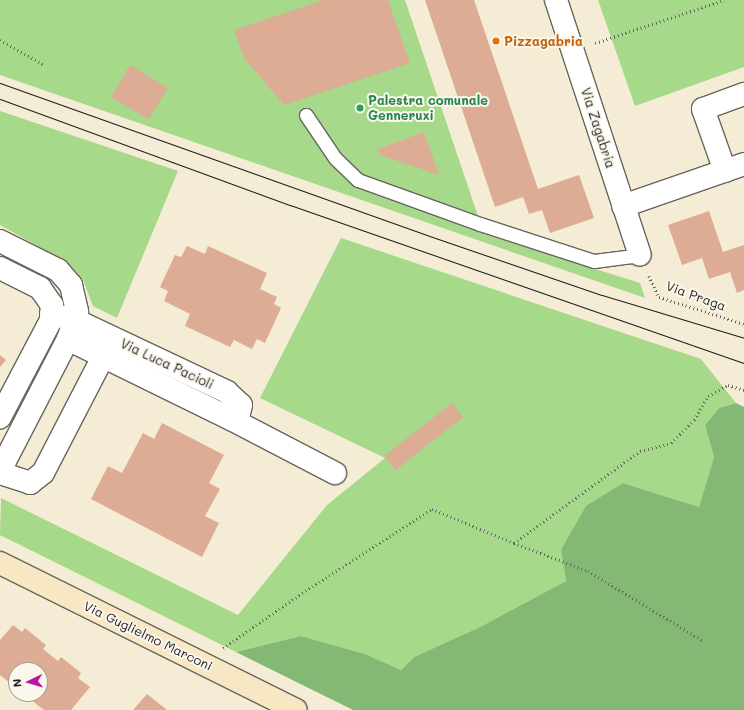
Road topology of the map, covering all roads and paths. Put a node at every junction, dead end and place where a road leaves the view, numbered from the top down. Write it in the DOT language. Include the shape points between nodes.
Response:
graph roads {
  1 [pos="556,0"];
  2 [pos="724,0"];
  3 [pos="0,40"];
  4 [pos="572,51"];
  5 [pos="43,64"];
  6 [pos="744,94"];
  7 [pos="306,115"];
  8 [pos="734,168"];
  9 [pos="623,206"];
  10 [pos="0,241"];
  11 [pos="640,255"];
  12 [pos="0,268"];
  13 [pos="52,309"];
  14 [pos="73,324"];
  15 [pos="744,324"];
  16 [pos="103,356"];
  17 [pos="744,390"];
  18 [pos="0,417"];
  19 [pos="233,420"];
  20 [pos="0,472"];
  21 [pos="335,473"];
  22 [pos="514,543"];
  23 [pos="0,563"];
  24 [pos="702,640"];
  25 [pos="229,644"];
  26 [pos="296,710"];
  1 -- 4 [label="street, Via Zagabria"];
  2 -- 4 [label="path"];
  3 -- 5 [label="path"];
  4 -- 9 [label="street, Via Zagabria"];
  6 -- 8 [label="street" via="703,108"];
  7 -- 11 [label="lane" via="335,158 358,180 480,224 594,261"];
  8 -- 9 [label="street"];
  9 -- 11 [label="street, Via Zagabria"];
  10 -- 14 [label="street" via="58,270 71,285"];
  11 -- 15 [label="path, Via Praga" via="659,297"];
  12 -- 13 [label="street" via="40,288"];
  13 -- 14 [label="street"];
  13 -- 18 [label="street" via="35,352"];
  14 -- 16 [label="street, Via Luca Pacioli"];
  14 -- 19 [label="street, Via Luca Pacioli" via="227,392 241,405"];
  14 -- 20 [label="street, Via Luca Pacioli"];
  16 -- 19 [label="street, Via Luca Pacioli"];
  16 -- 20 [label="street, Via Luca Pacioli" via="43,473 30,483"];
  17 -- 22 [label="path" via="728,385 708,396 694,420 671,443 640,451"];
  19 -- 21 [label="street, Via Luca Pacioli"];
  22 -- 24 [label="path" via="588,572"];
  22 -- 25 [label="path" via="432,509 302,593"];
  23 -- 26 [label="main road, Via Guglielmo Marconi"];
}
